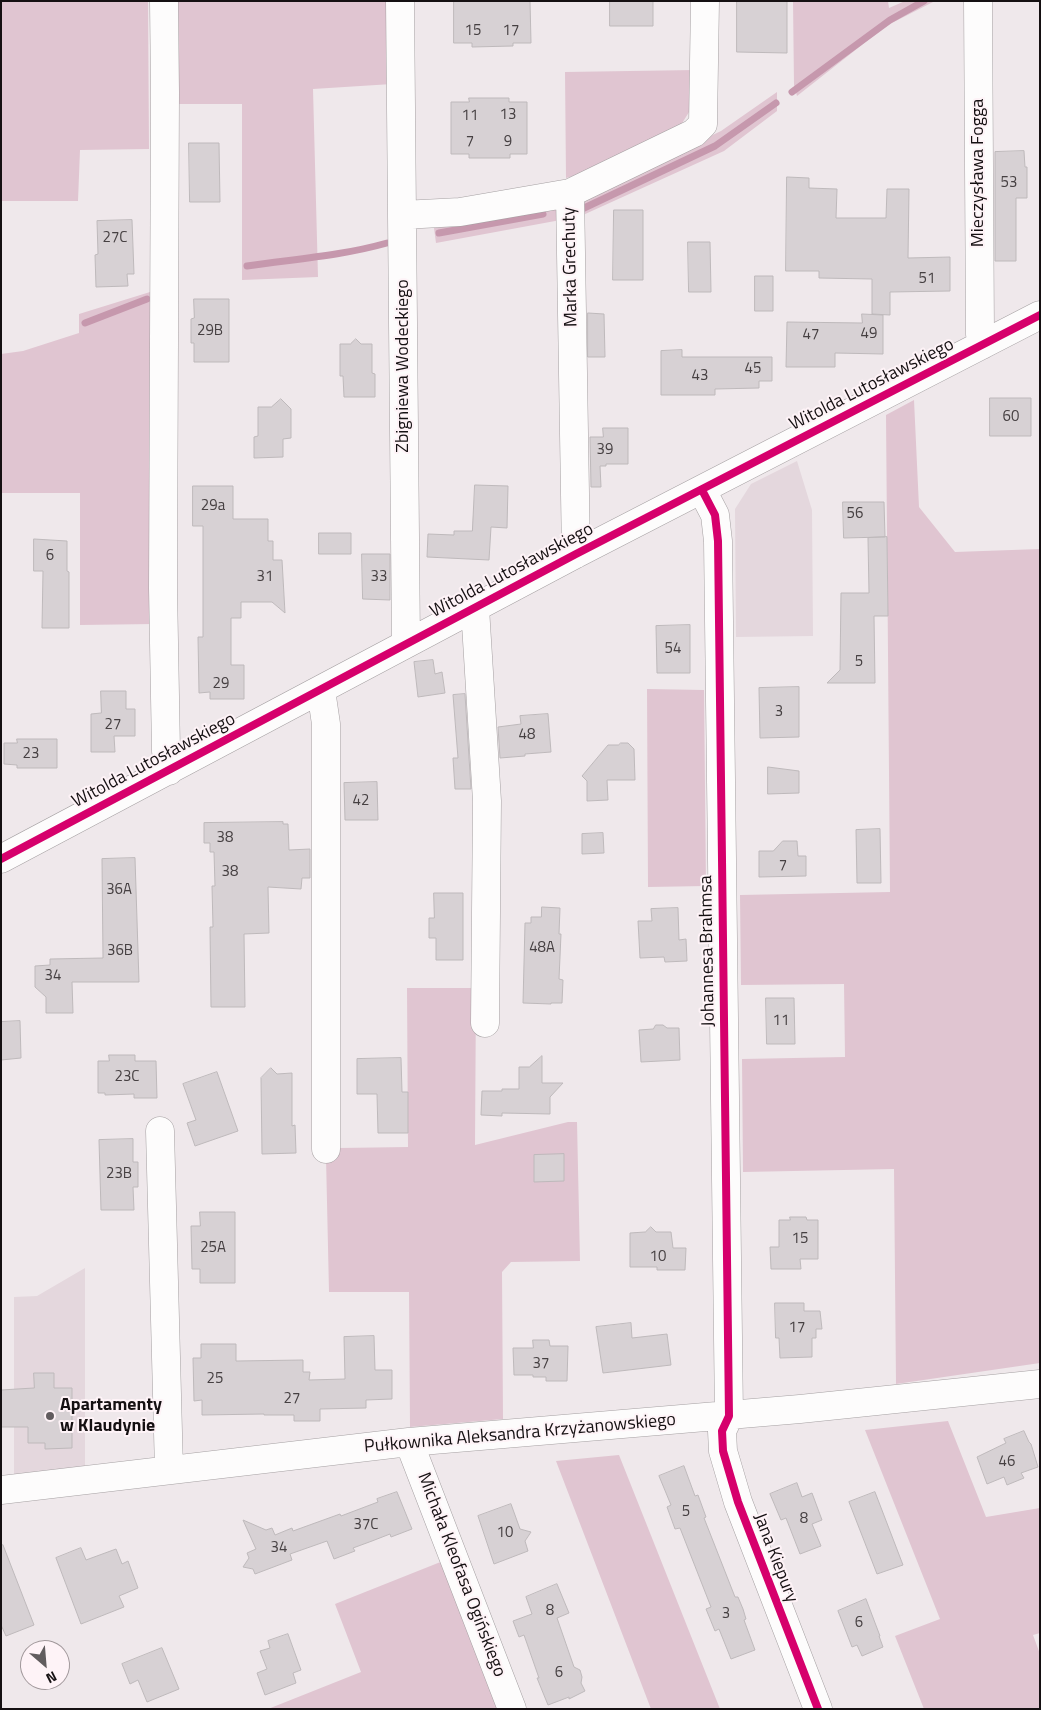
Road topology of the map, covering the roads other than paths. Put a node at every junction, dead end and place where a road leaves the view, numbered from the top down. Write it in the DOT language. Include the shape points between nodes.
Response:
graph roads {
  1 [pos="164,1"];
  2 [pos="400,1"];
  3 [pos="705,1"];
  4 [pos="978,1"];
  5 [pos="570,193"];
  6 [pos="402,215"];
  7 [pos="1040,315"];
  8 [pos="982,345"];
  9 [pos="702,490"];
  10 [pos="576,554"];
  11 [pos="475,608"];
  12 [pos="406,644"];
  13 [pos="321,690"];
  14 [pos="169,770"];
  15 [pos="1,859"];
  16 [pos="485,1023"];
  17 [pos="160,1131"];
  18 [pos="326,1149"];
  19 [pos="1040,1384"];
  20 [pos="729,1416"];
  21 [pos="409,1442"];
  22 [pos="169,1470"];
  23 [pos="1,1490"];
  24 [pos="512,1709"];
  25 [pos="818,1709"];
  1 -- 14 [label="street" via="163,588"];
  2 -- 6 [label="street, Zbigniewa Wodeckiego"];
  3 -- 5 [label="street, Marka Grechuty" via="703,124 694,133"];
  4 -- 8 [label="street, Mieczysława Fogga"];
  5 -- 6 [label="street" via="460,212"];
  5 -- 10 [label="street, Marka Grechuty"];
  6 -- 12 [label="street, Zbigniewa Wodeckiego"];
  7 -- 8 [label="street, Witolda Lutosławskiego"];
  8 -- 9 [label="street, Witolda Lutosławskiego"];
  9 -- 10 [label="street, Witolda Lutosławskiego"];
  9 -- 20 [label="street, Johannesa Brahmsa" via="715,515 718,541"];
  10 -- 11 [label="street, Witolda Lutosławskiego"];
  11 -- 12 [label="street, Witolda Lutosławskiego"];
  11 -- 16 [label="street" via="487,801"];
  12 -- 13 [label="street, Witolda Lutosławskiego"];
  13 -- 14 [label="street, Witolda Lutosławskiego"];
  13 -- 18 [label="street" via="326,724"];
  14 -- 15 [label="street, Witolda Lutosławskiego"];
  17 -- 22 [label="street"];
  19 -- 20 [label="street, Pułkownika Aleksandra Krzyżanowskiego"];
  20 -- 21 [label="street, Pułkownika Aleksandra Krzyżanowskiego"];
  20 -- 25 [label="street, Jana Kiepury" via="722,1431 723,1451 738,1502"];
  21 -- 22 [label="street, Pułkownika Aleksandra Krzyżanowskiego"];
  21 -- 24 [label="street, Michała Kleofasa Ogińskiego"];
  22 -- 23 [label="street, Pułkownika Aleksandra Krzyżanowskiego"];
}
